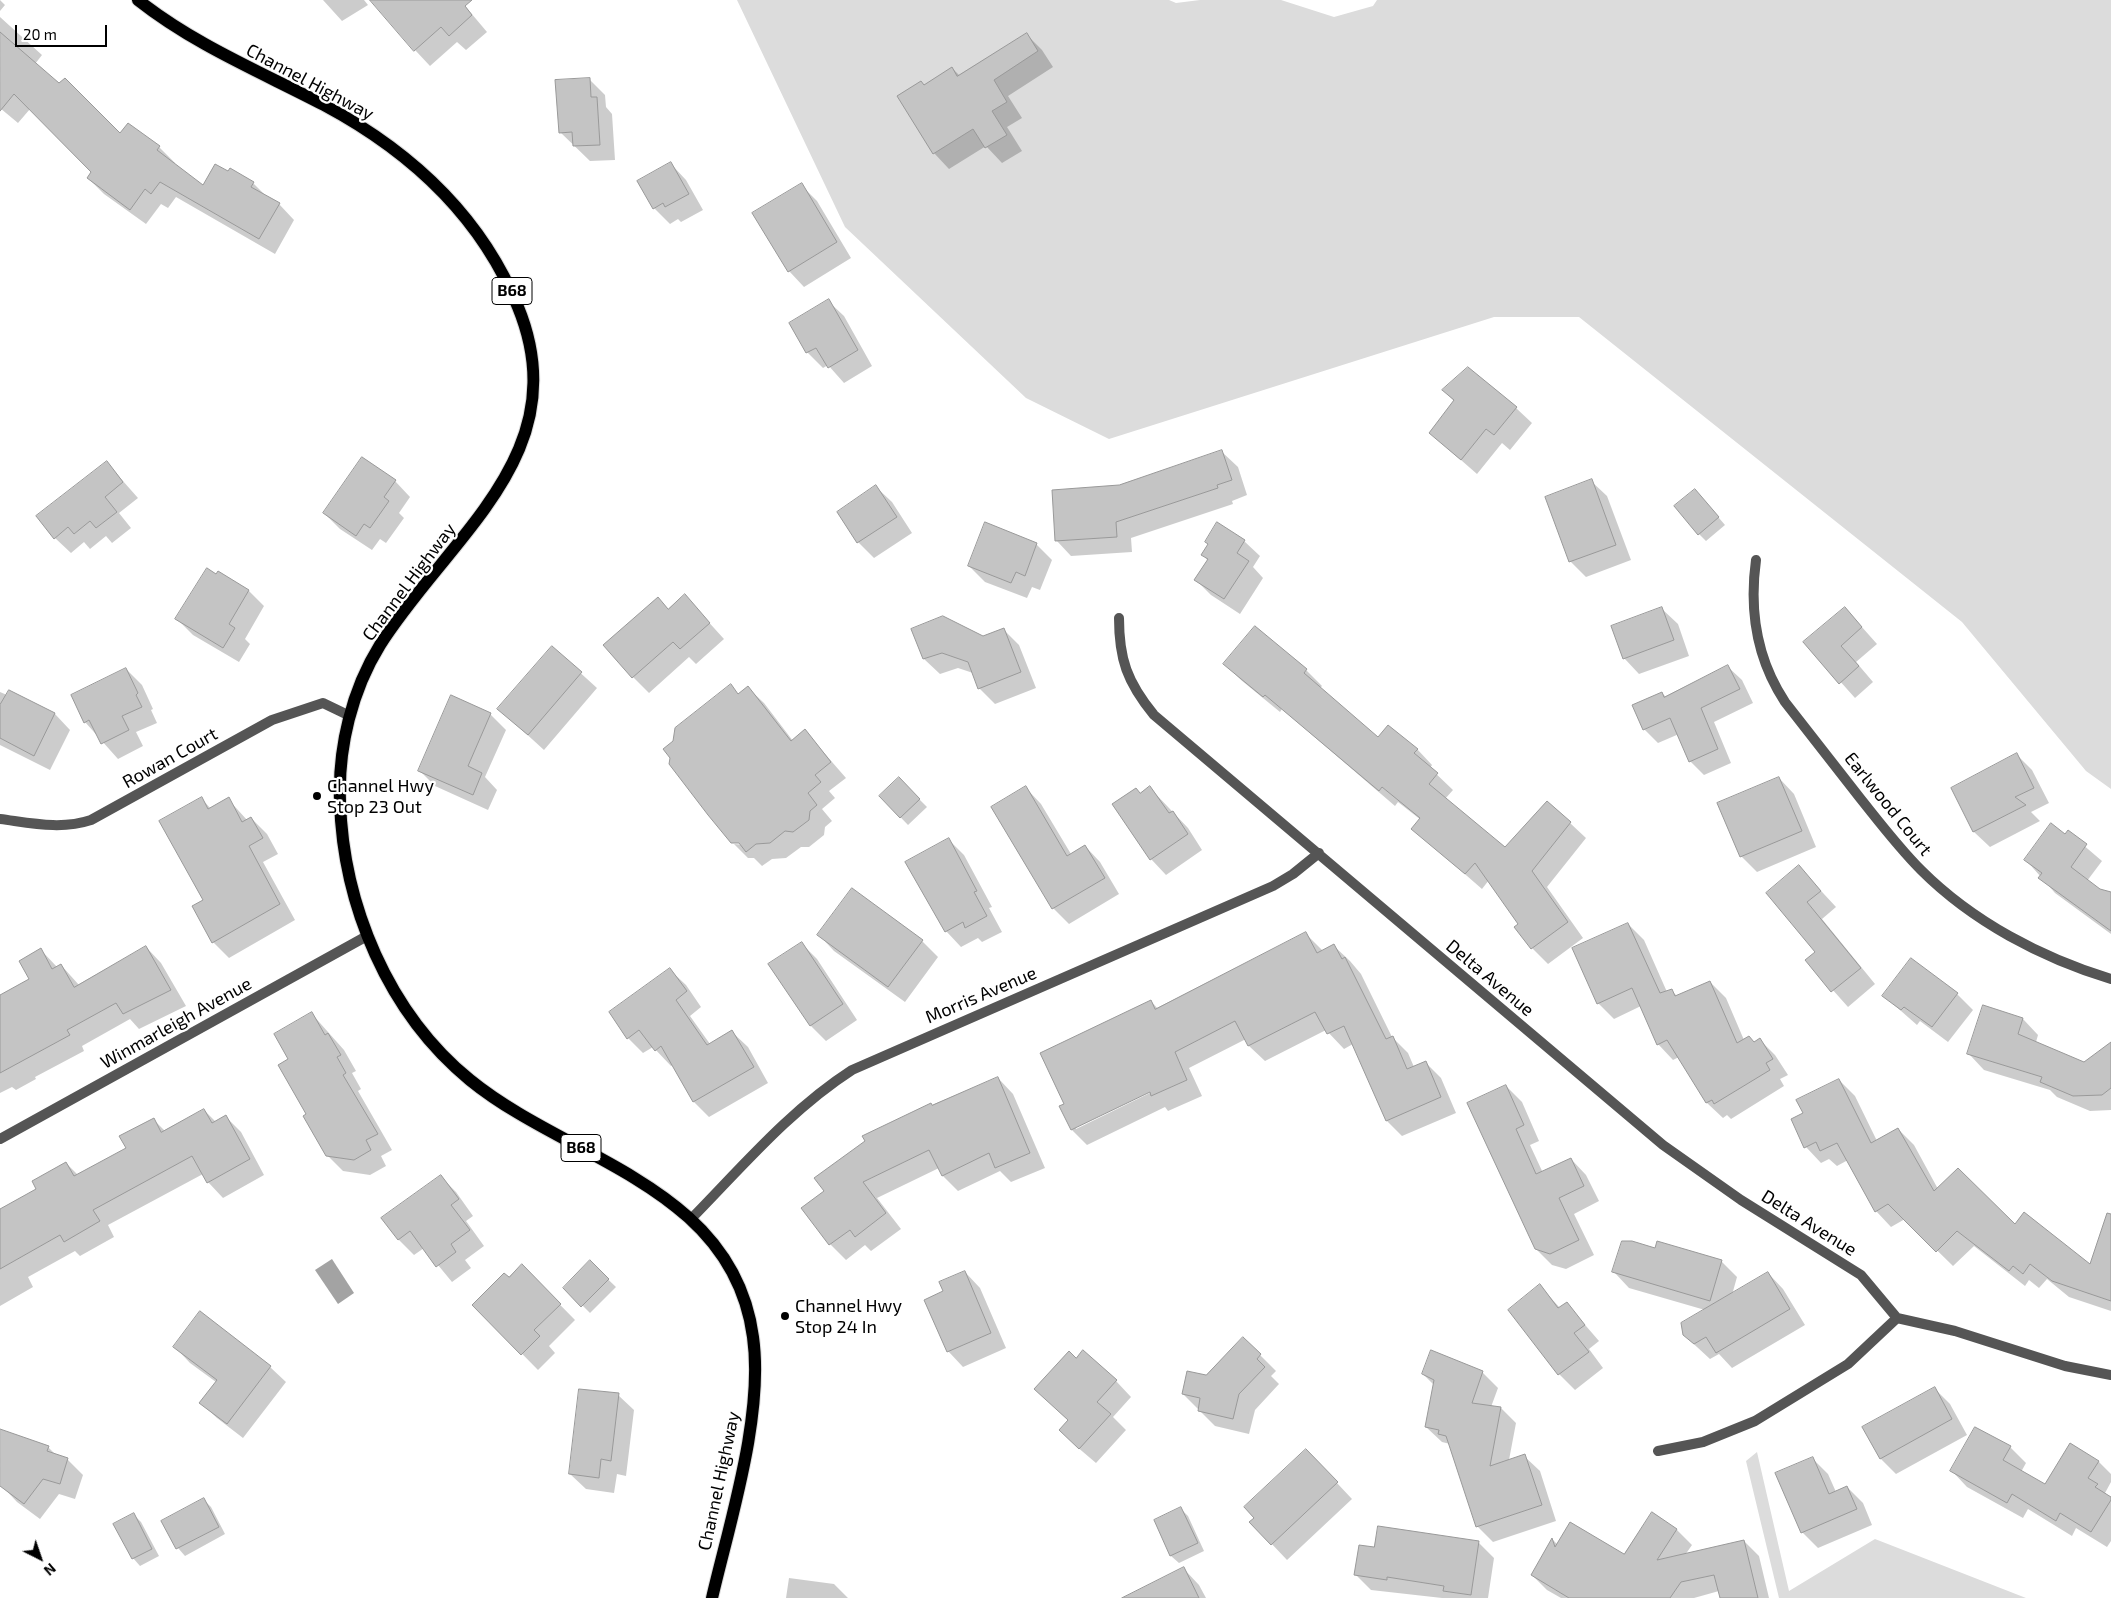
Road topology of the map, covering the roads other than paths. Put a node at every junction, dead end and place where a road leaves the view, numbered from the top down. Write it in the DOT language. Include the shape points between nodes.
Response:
graph roads {
  1 [pos="138,0"];
  2 [pos="1756,560"];
  3 [pos="1119,618"];
  4 [pos="350,716"];
  5 [pos="0,819"];
  6 [pos="1319,853"];
  7 [pos="368,936"];
  8 [pos="2111,979"];
  9 [pos="0,1138"];
  10 [pos="691,1219"];
  11 [pos="1897,1318"];
  12 [pos="2111,1375"];
  13 [pos="1658,1452"];
  14 [pos="712,1598"];
  1 -- 4 [label="main road, Channel Highway / B68" via="184,33 335,112 419,169 453,200 483,239 509,285 526,326 535,370 535,390 527,431 510,472 486,510 380,646 363,677"];
  2 -- 8 [label="street, Earlwood Court" via="1752,612 1757,642 1773,683 1905,854 1945,891 1992,924 2071,967"];
  3 -- 6 [label="street, Delta Avenue" via="1122,663 1135,690 1154,714"];
  4 -- 5 [label="street, Rowan Court" via="324,703 272,720 91,820 75,825"];
  4 -- 7 [label="main road, Channel Highway / B68" via="341,761 341,824 349,880"];
  6 -- 10 [label="street, Morris Avenue" via="1273,886 852,1070 821,1090 779,1128"];
  6 -- 11 [label="street, Delta Avenue" via="1663,1145 1741,1200 1861,1275"];
  7 -- 9 [label="street, Winmarleigh Avenue"];
  7 -- 10 [label="main road, Channel Highway / B68" via="411,1016 446,1058 472,1081 529,1119 645,1182"];
  10 -- 14 [label="main road, Channel Highway / B68" via="728,1264 748,1312 754,1338 748,1441"];
  11 -- 12 [label="street" via="1955,1331 2066,1366"];
  11 -- 13 [label="street" via="1848,1364 1755,1421 1703,1442"];
}
